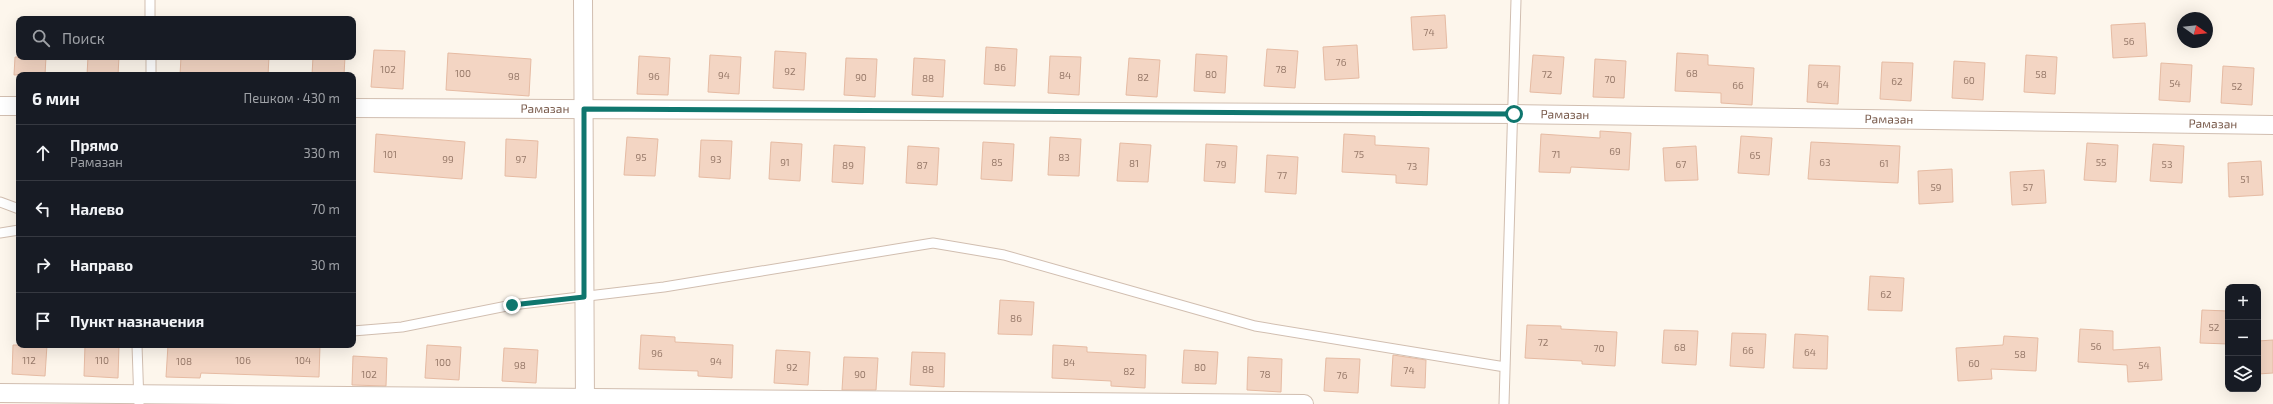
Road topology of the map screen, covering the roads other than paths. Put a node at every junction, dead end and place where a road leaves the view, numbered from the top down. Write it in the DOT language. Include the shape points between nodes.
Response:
graph roads {
  1 [pos="150,0"];
  2 [pos="583,0"];
  3 [pos="1516,0"];
  4 [pos="150,16"];
  5 [pos="151,60"];
  6 [pos="152,72"];
  7 [pos="0,106"];
  8 [pos="16,106"];
  9 [pos="356,108"];
  10 [pos="584,109"];
  11 [pos="1514,114"];
  12 [pos="2273,125"];
  13 [pos="0,202"];
  14 [pos="16,208"];
  15 [pos="16,230"];
  16 [pos="0,233"];
  17 [pos="584,297"];
  18 [pos="356,331"];
  19 [pos="137,348"];
  20 [pos="1505,367"];
  21 [pos="0,394"];
  22 [pos="139,399"];
  23 [pos="588,400"];
  24 [pos="622,404"];
  25 [pos="1304,404"];
  26 [pos="1504,404"];
  1 -- 4 [label="lane"];
  2 -- 10 [label="street"];
  3 -- 11 [label="lane"];
  5 -- 6 [label="lane"];
  7 -- 8 [label="street"];
  9 -- 10 [label="street, Рамазан"];
  10 -- 11 [label="street, Рамазан"];
  10 -- 17 [label="street"];
  11 -- 12 [label="street, Рамазан"];
  11 -- 20 [label="lane"];
  13 -- 14 [label="lane"];
  15 -- 16 [label="lane"];
  17 -- 18 [label="lane" via="512,305 402,327"];
  17 -- 20 [label="lane" via="664,287 933,243 1004,256 1255,326"];
  17 -- 23 [label="street"];
  19 -- 22 [label="lane"];
  20 -- 26 [label="lane"];
  21 -- 22 [label="street"];
  22 -- 23 [label="street"];
  23 -- 24 [label="lane"];
  23 -- 25 [label="street"];
}
